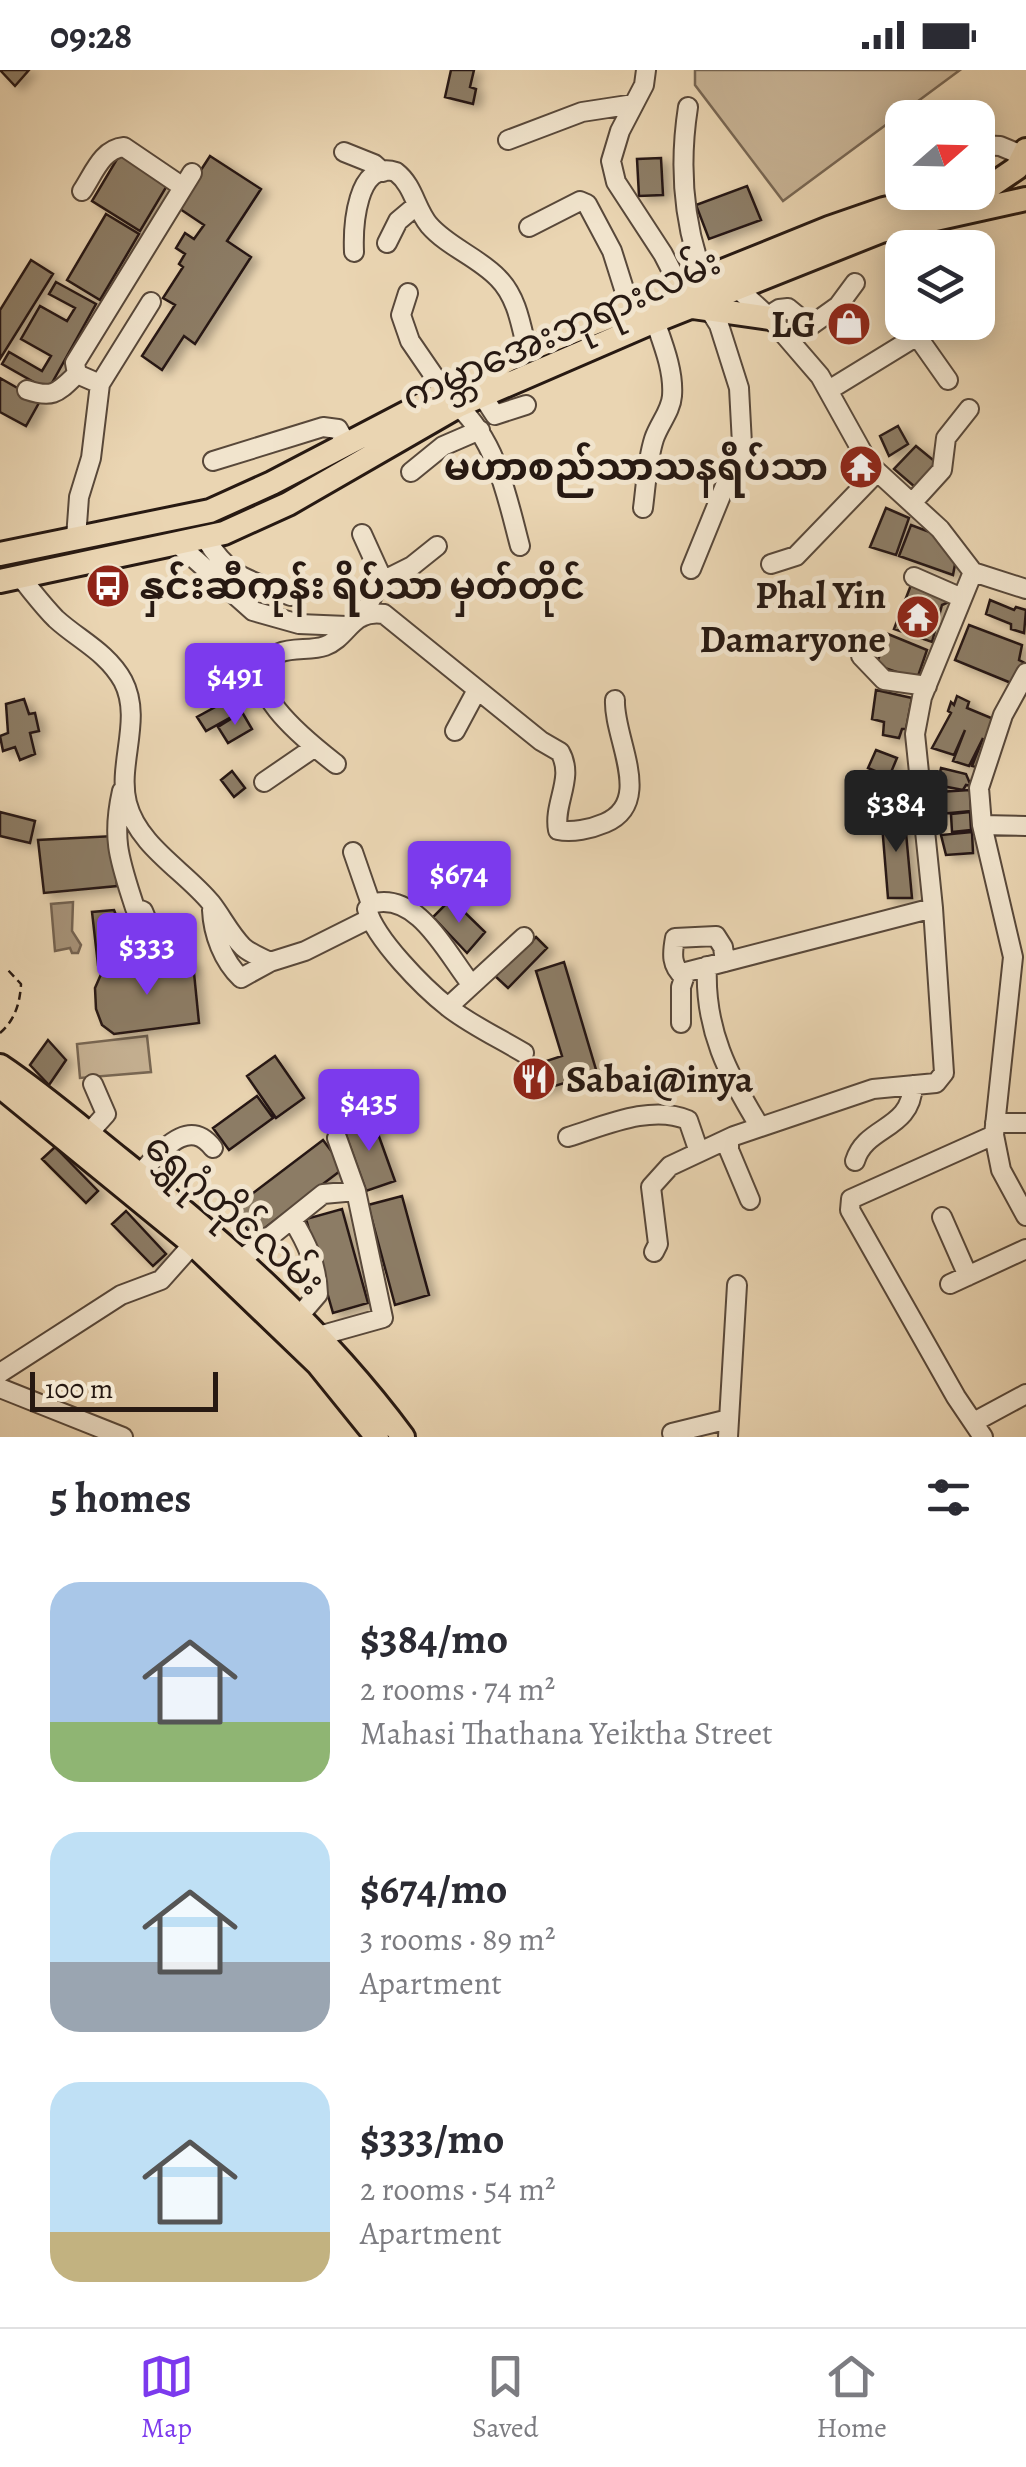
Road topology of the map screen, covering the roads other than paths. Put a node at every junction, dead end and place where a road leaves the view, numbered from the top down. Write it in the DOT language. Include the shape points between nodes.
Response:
graph roads {
  1 [pos="646,70"];
  2 [pos="634,104"];
  3 [pos="688,107"];
  4 [pos="508,140"];
  5 [pos="995,146"];
  6 [pos="344,152"];
  7 [pos="1025,153"];
  8 [pos="383,172"];
  9 [pos="1026,180"];
  10 [pos="995,188"];
  11 [pos="82,191"];
  12 [pos="995,191"];
  13 [pos="995,195"];
  14 [pos="1026,201"];
  15 [pos="417,205"];
  16 [pos="885,209"];
  17 [pos="941,210"];
  18 [pos="530,227"];
  19 [pos="387,243"];
  20 [pos="354,252"];
  21 [pos="704,278"];
  22 [pos="732,278"];
  23 [pos="760,279"];
  24 [pos="855,283"];
  25 [pos="408,293"];
  26 [pos="693,301"];
  27 [pos="152,302"];
  28 [pos="630,308"];
  29 [pos="768,316"];
  30 [pos="655,320"];
  31 [pos="527,350"];
  32 [pos="77,374"];
  33 [pos="948,380"];
  34 [pos="100,384"];
  35 [pos="27,390"];
  36 [pos="829,390"];
  37 [pos="482,395"];
  38 [pos="452,399"];
  39 [pos="526,406"];
  40 [pos="969,408"];
  41 [pos="480,430"];
  42 [pos="374,442"];
  43 [pos="346,443"];
  44 [pos="214,462"];
  45 [pos="412,472"];
  46 [pos="878,472"];
  47 [pos="272,484"];
  48 [pos="912,504"];
  49 [pos="643,508"];
  50 [pos="268,514"];
  51 [pos="362,534"];
  52 [pos="206,538"];
  53 [pos="67,540"];
  54 [pos="179,544"];
  55 [pos="438,546"];
  56 [pos="520,546"];
  57 [pos="0,554"];
  58 [pos="771,564"];
  59 [pos="691,569"];
  60 [pos="48,571"];
  61 [pos="973,572"];
  62 [pos="914,576"];
  63 [pos="10,579"];
  64 [pos="382,581"];
  65 [pos="1026,589"];
  66 [pos="291,596"];
  67 [pos="962,598"];
  68 [pos="355,621"];
  69 [pos="862,656"];
  70 [pos="1026,673"];
  71 [pos="927,686"];
  72 [pos="477,690"];
  73 [pos="614,700"];
  74 [pos="456,730"];
  75 [pos="315,747"];
  76 [pos="336,764"];
  77 [pos="124,781"];
  78 [pos="264,782"];
  79 [pos="982,826"];
  80 [pos="1026,826"];
  81 [pos="353,852"];
  82 [pos="211,904"];
  83 [pos="933,908"];
  84 [pos="370,911"];
  85 [pos="129,923"];
  86 [pos="524,938"];
  87 [pos="270,962"];
  88 [pos="716,964"];
  89 [pos="684,977"];
  90 [pos="472,984"];
  91 [pos="1019,989"];
  92 [pos="448,1007"];
  93 [pos="681,1022"];
  94 [pos="524,1053"];
  95 [pos="0,1066"];
  96 [pos="92,1084"];
  97 [pos="913,1085"];
  98 [pos="0,1086"];
  99 [pos="1026,1123"];
  100 [pos="760,1127"];
  101 [pos="995,1129"];
  102 [pos="88,1134"];
  103 [pos="568,1137"];
  104 [pos="337,1138"];
  105 [pos="729,1141"];
  106 [pos="213,1148"];
  107 [pos="700,1152"];
  108 [pos="855,1161"];
  109 [pos="139,1174"];
  110 [pos="356,1191"];
  111 [pos="750,1200"];
  112 [pos="1026,1216"];
  113 [pos="942,1218"];
  114 [pos="292,1219"];
  115 [pos="193,1244"];
  116 [pos="1026,1249"];
  117 [pos="654,1252"];
  118 [pos="233,1267"];
  119 [pos="968,1276"];
  120 [pos="950,1284"];
  121 [pos="737,1285"];
  122 [pos="300,1315"];
  123 [pos="320,1335"];
  124 [pos="296,1343"];
  125 [pos="0,1373"];
  126 [pos="0,1388"];
  127 [pos="1026,1394"];
  128 [pos="728,1428"];
  129 [pos="978,1429"];
  130 [pos="672,1433"];
  131 [pos="123,1437"];
  132 [pos="377,1437"];
  133 [pos="403,1437"];
  1 -- 2 [label="street"];
  2 -- 4 [label="street" via="582,112"];
  2 -- 26 [label="street" via="612,161 616,182"];
  3 -- 21 [label="street" via="684,197"];
  5 -- 7 [label="street"];
  6 -- 8 [label="street"];
  7 -- 10 [label="main road"];
  8 -- 15 [label="street" via="404,179"];
  8 -- 20 [label="street" via="359,195"];
  9 -- 12 [label="main road, ကမ္ဘာအေးဘုရားလမ်း"];
  11 -- 32 [label="street" via="106,153 118,147 187,180 75,363"];
  13 -- 14 [label="main road"];
  15 -- 19 [label="street"];
  15 -- 31 [label="street" via="437,234 504,285"];
  16 -- 22 [label="main road, ကမ္ဘာအေးဘုရားလမ်း"];
  17 -- 23 [label="main road, ကမ္ဘာအေးဘုရားလမ်း"];
  18 -- 28 [label="street" via="580,200 587,204 612,251"];
  21 -- 22 [label="main road, ကမ္ဘာအေးဘုရားလမ်း"];
  21 -- 26 [label="main road, ကမ္ဘာအေးဘုရားလမ်း"];
  22 -- 23 [label="main road, ကမ္ဘာအေးဘုရားလမ်း"];
  22 -- 26 [label="main road, ကမ္ဘာအေးဘုရားလမ်း"];
  22 -- 29 [label="street"];
  23 -- 29 [label="main road"];
  24 -- 29 [label="street" via="810,326 788,308"];
  25 -- 38 [label="street" via="401,315 410,341"];
  26 -- 28 [label="main road, ကမ္ဘာအေးဘုရားလမ်း"];
  26 -- 29 [label="main road"];
  26 -- 30 [label="main road, ကမ္ဘာအေးဘုရားလမ်း"];
  26 -- 59 [label="street" via="720,325 739,388 742,444"];
  27 -- 34 [label="street"];
  28 -- 31 [label="main road, ကမ္ဘာအေးဘုရားလမ်း"];
  29 -- 36 [label="street"];
  30 -- 37 [label="main road, ကမ္ဘာအေးဘုရားလမ်း"];
  30 -- 49 [label="street" via="673,391 650,455"];
  31 -- 38 [label="main road, ကမ္ဘာအေးဘုရားလမ်း"];
  32 -- 34 [label="street"];
  32 -- 35 [label="street" via="55,394"];
  33 -- 36 [label="street" via="917,336"];
  34 -- 53 [label="street" via="91,458"];
  36 -- 46 [label="street" via="862,455"];
  37 -- 38 [label="main road, ကမ္ဘာအေးဘုရားလမ်း"];
  37 -- 39 [label="street" via="496,415"];
  38 -- 41 [label="street"];
  38 -- 42 [label="main road, ကမ္ဘာအေးဘုရားလမ်း"];
  40 -- 48 [label="street" via="946,438 942,470"];
  41 -- 45 [label="street" via="443,446"];
  41 -- 56 [label="street"];
  42 -- 43 [label="main road, ကမ္ဘာအေးဘုရားလမ်း"];
  42 -- 50 [label="main road, ကမ္ဘာအေးဘုရားလမ်း"];
  43 -- 44 [label="street" via="338,429 323,426"];
  43 -- 47 [label="main road, ကမ္ဘာအေးဘုရားလမ်း"];
  46 -- 48 [label="street"];
  46 -- 58 [label="street" via="796,556"];
  47 -- 50 [label="main road"];
  47 -- 53 [label="main road, ကမ္ဘာအေးဘုရားလမ်း" via="210,511"];
  48 -- 61 [label="street"];
  50 -- 52 [label="main road, ကမ္ဘာအေးဘုရားလမ်း"];
  51 -- 64 [label="street"];
  52 -- 54 [label="main road, ကမ္ဘာအေးဘုရားလမ်း"];
  52 -- 66 [label="street" via="235,574"];
  53 -- 57 [label="main road, ကမ္ဘာအေးဘုရားလမ်း"];
  53 -- 60 [label="main road"];
  54 -- 60 [label="main road, ကမ္ဘာအေးဘုရားလမ်း"];
  54 -- 68 [label="street" via="254,611 298,624"];
  55 -- 64 [label="street"];
  60 -- 63 [label="main road, ကမ္ဘာအေးဘုရားလမ်း"];
  61 -- 65 [label="street"];
  61 -- 67 [label="street"];
  62 -- 67 [label="street"];
  63 -- 77 [label="street, ကမ္ဘာအေးဘုရားလမ်း" via="89,642 122,679 131,719"];
  64 -- 68 [label="street"];
  67 -- 71 [label="street"];
  68 -- 72 [label="street" via="384,614"];
  68 -- 75 [label="street" via="325,646 281,652 264,666 266,698"];
  69 -- 71 [label="street" via="884,680"];
  70 -- 79 [label="street" via="987,760 979,788"];
  71 -- 83 [label="street" via="915,734"];
  72 -- 73 [label="street" via="560,752 566,770 556,825 568,832 601,825 628,802 629,764"];
  72 -- 74 [label="street"];
  75 -- 76 [label="street"];
  75 -- 78 [label="street"];
  77 -- 82 [label="street, ကမ္ဘာအေးဘုရားလမ်း" via="138,825"];
  77 -- 85 [label="street" via="115,823"];
  79 -- 80 [label="street"];
  79 -- 91 [label="street"];
  81 -- 84 [label="street"];
  82 -- 87 [label="street, ကမ္ဘာအေးဘုရားလမ်း" via="244,948"];
  82 -- 87 [label="street" via="215,932 236,975 248,976"];
  83 -- 88 [label="street"];
  83 -- 97 [label="street" via="944,1073 936,1083"];
  84 -- 87 [label="street" via="304,951"];
  84 -- 90 [label="street" via="388,901 410,910"];
  84 -- 92 [label="street" via="395,953"];
  86 -- 90 [label="street"];
  88 -- 89 [label="street"];
  88 -- 89 [label="street" via="724,946 716,936 675,938 674,965"];
  88 -- 100 [label="street" via="706,996 712,1032"];
  89 -- 93 [label="street"];
  90 -- 92 [label="street"];
  91 -- 101 [label="street"];
  92 -- 94 [label="street"];
  95 -- 102 [label="main road, ရွှေဂုံတိုင်လမ်း"];
  96 -- 102 [label="street" via="106,1114"];
  97 -- 100 [label="street" via="873,1089"];
  97 -- 108 [label="street" via="907,1110 870,1138"];
  98 -- 115 [label="main road, ရွှေဂုံတိုင်လမ်း"];
  99 -- 101 [label="street"];
  100 -- 105 [label="street"];
  101 -- 112 [label="street" via="1001,1170"];
  101 -- 129 [label="street" via="850,1200"];
  102 -- 109 [label="main road, ရွှေဂုံတိုင်လမ်း"];
  103 -- 107 [label="street" via="634,1118 674,1116 688,1120"];
  104 -- 110 [label="street"];
  105 -- 107 [label="street"];
  105 -- 111 [label="street"];
  106 -- 109 [label="street" via="188,1133"];
  107 -- 117 [label="street" via="670,1166 651,1187"];
  109 -- 118 [label="main road, ရွှေဂုံတိုင်လမ်း"];
  110 -- 114 [label="street" via="323,1194"];
  110 -- 123 [label="street" via="383,1318"];
  113 -- 119 [label="street"];
  114 -- 118 [label="street"];
  114 -- 122 [label="street" via="310,1247 318,1280 318,1294"];
  115 -- 118 [label="main road, ရွှေဂုံတိုင်လမ်း"];
  115 -- 125 [label="street" via="161,1280 121,1295"];
  116 -- 119 [label="street"];
  118 -- 122 [label="main road, ရွှေဂုံတိုင်လမ်း"];
  118 -- 124 [label="main road, ရွှေဂုံတိုင်လမ်း"];
  119 -- 120 [label="street"];
  121 -- 128 [label="street"];
  122 -- 123 [label="main road, ရွှေဂုံတိုင်လမ်း"];
  123 -- 124 [label="street"];
  123 -- 133 [label="main road, ရွှေဂုံတိုင်လမ်း"];
  124 -- 132 [label="main road, ရွှေဂုံတိုင်လမ်း"];
  126 -- 131 [label="street"];
  127 -- 129 [label="street"];
  128 -- 130 [label="street"];
}
